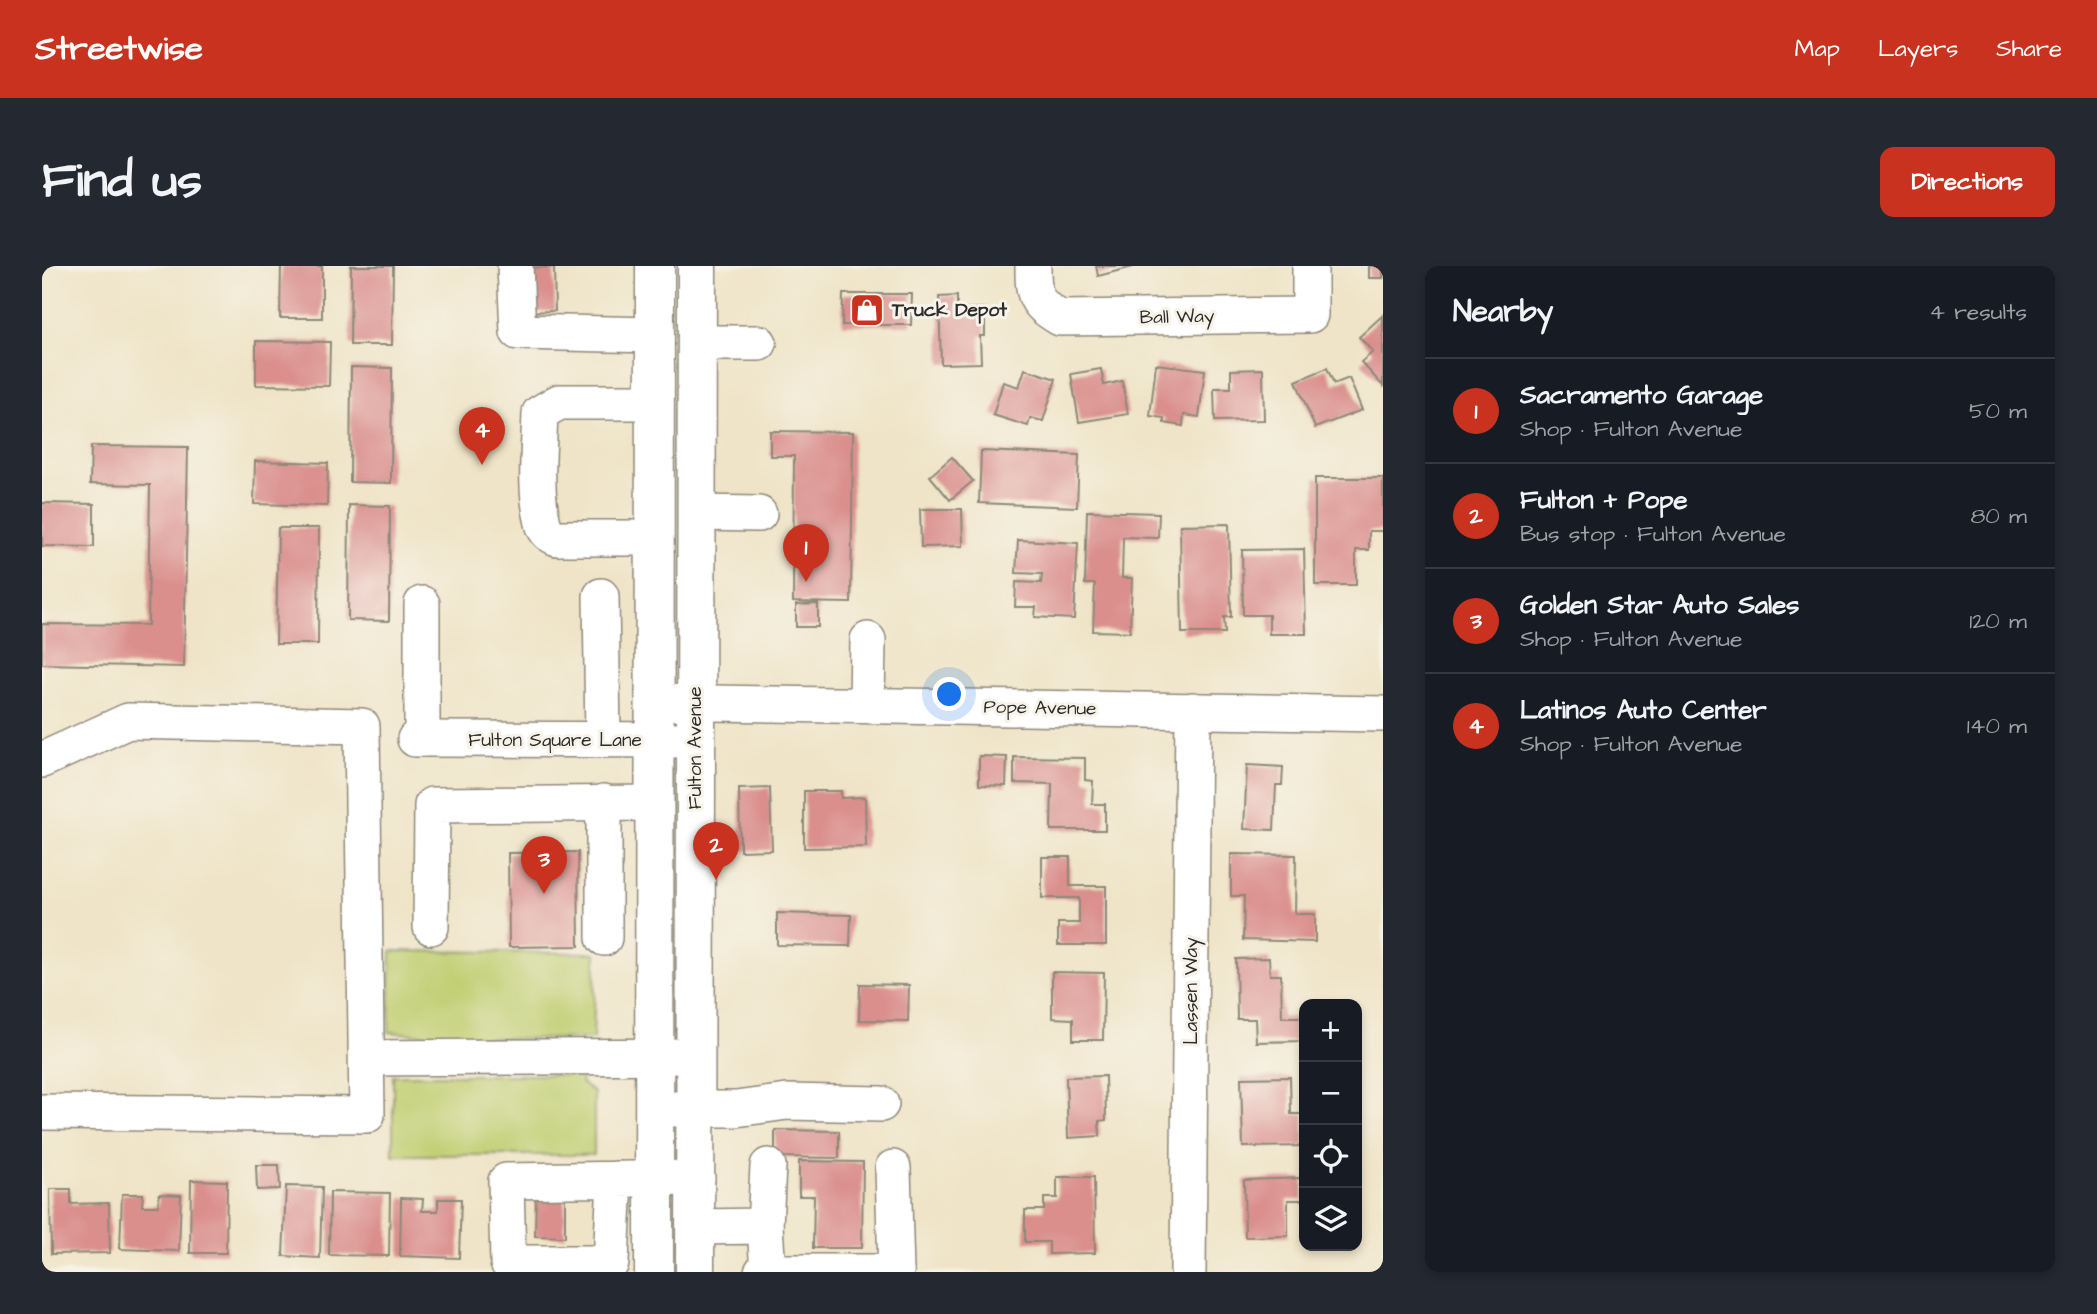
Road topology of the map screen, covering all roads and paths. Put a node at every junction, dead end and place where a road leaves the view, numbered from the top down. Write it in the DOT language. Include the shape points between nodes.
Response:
graph roads {
  1 [pos="516,266"];
  2 [pos="655,266"];
  3 [pos="697,266"];
  4 [pos="1033,266"];
  5 [pos="1310,266"];
  6 [pos="655,335"];
  7 [pos="697,343"];
  8 [pos="759,343"];
  9 [pos="655,401"];
  10 [pos="696,513"];
  11 [pos="759,514"];
  12 [pos="655,538"];
  13 [pos="601,596"];
  14 [pos="422,604"];
  15 [pos="867,640"];
  16 [pos="654,702"];
  17 [pos="695,703"];
  18 [pos="867,705"];
  19 [pos="1193,710"];
  20 [pos="1383,714"];
  21 [pos="603,740"];
  22 [pos="654,740"];
  23 [pos="695,740"];
  24 [pos="42,760"];
  25 [pos="604,802"];
  26 [pos="654,803"];
  27 [pos="431,927"];
  28 [pos="604,938"];
  29 [pos="654,1055"];
  30 [pos="696,1056"];
  31 [pos="367,1058"];
  32 [pos="881,1104"];
  33 [pos="654,1109"];
  34 [pos="697,1110"];
  35 [pos="42,1112"];
  36 [pos="768,1166"];
  37 [pos="893,1168"];
  38 [pos="654,1178"];
  39 [pos="697,1178"];
  40 [pos="615,1179"];
  41 [pos="765,1226"];
  42 [pos="696,1227"];
  43 [pos="896,1271"];
  44 [pos="654,1272"];
  45 [pos="695,1272"];
  46 [pos="762,1272"];
  47 [pos="768,1272"];
  48 [pos="1188,1272"];
  1 -- 6 [label="street" via="518,332"];
  2 -- 6 [label="main road"];
  3 -- 7 [label="main road, Fulton Avenue"];
  4 -- 5 [label="street, Ball Way" via="1033,290 1041,307 1060,318 1310,315"];
  6 -- 9 [label="main road"];
  7 -- 8 [label="street"];
  7 -- 10 [label="main road, Fulton Avenue"];
  9 -- 12 [label="main road"];
  9 -- 12 [label="street" via="559,401 546,406 540,412 539,470 543,525 548,534 557,538"];
  10 -- 11 [label="street"];
  10 -- 17 [label="main road, Fulton Avenue"];
  12 -- 16 [label="main road"];
  13 -- 21 [label="street"];
  14 -- 21 [label="street, Fulton Square Lane" via="418,739"];
  15 -- 18 [label="street"];
  16 -- 17 [label="street, Pope Avenue"];
  16 -- 22 [label="main road"];
  17 -- 18 [label="street, Pope Avenue"];
  17 -- 23 [label="main road, Fulton Avenue"];
  18 -- 19 [label="street, Pope Avenue"];
  19 -- 20 [label="street, Pope Avenue"];
  19 -- 48 [label="street, Lassen Way"];
  21 -- 22 [label="street, Fulton Square Lane"];
  22 -- 23 [label="street, Fulton Square Lane"];
  22 -- 26 [label="main road"];
  23 -- 30 [label="main road, Fulton Avenue"];
  24 -- 31 [label="street" via="128,721 362,726"];
  25 -- 26 [label="street"];
  25 -- 27 [label="street" via="432,805"];
  25 -- 28 [label="street"];
  26 -- 29 [label="main road"];
  29 -- 30 [label="street"];
  29 -- 31 [label="street"];
  29 -- 33 [label="main road"];
  30 -- 34 [label="main road, Fulton Avenue"];
  31 -- 35 [label="street" via="368,1115"];
  32 -- 34 [label="street" via="787,1102"];
  33 -- 34 [label="street"];
  33 -- 38 [label="main road"];
  34 -- 39 [label="main road, Fulton Avenue"];
  36 -- 41 [label="street"];
  37 -- 43 [label="street"];
  38 -- 39 [label="street"];
  38 -- 40 [label="street"];
  38 -- 44 [label="main road"];
  39 -- 42 [label="main road, Fulton Avenue"];
  41 -- 42 [label="street"];
  41 -- 47 [label="street"];
  42 -- 45 [label="main road, Fulton Avenue"];
  43 -- 47 [label="street"];
  46 -- 47 [label="street"];
}
